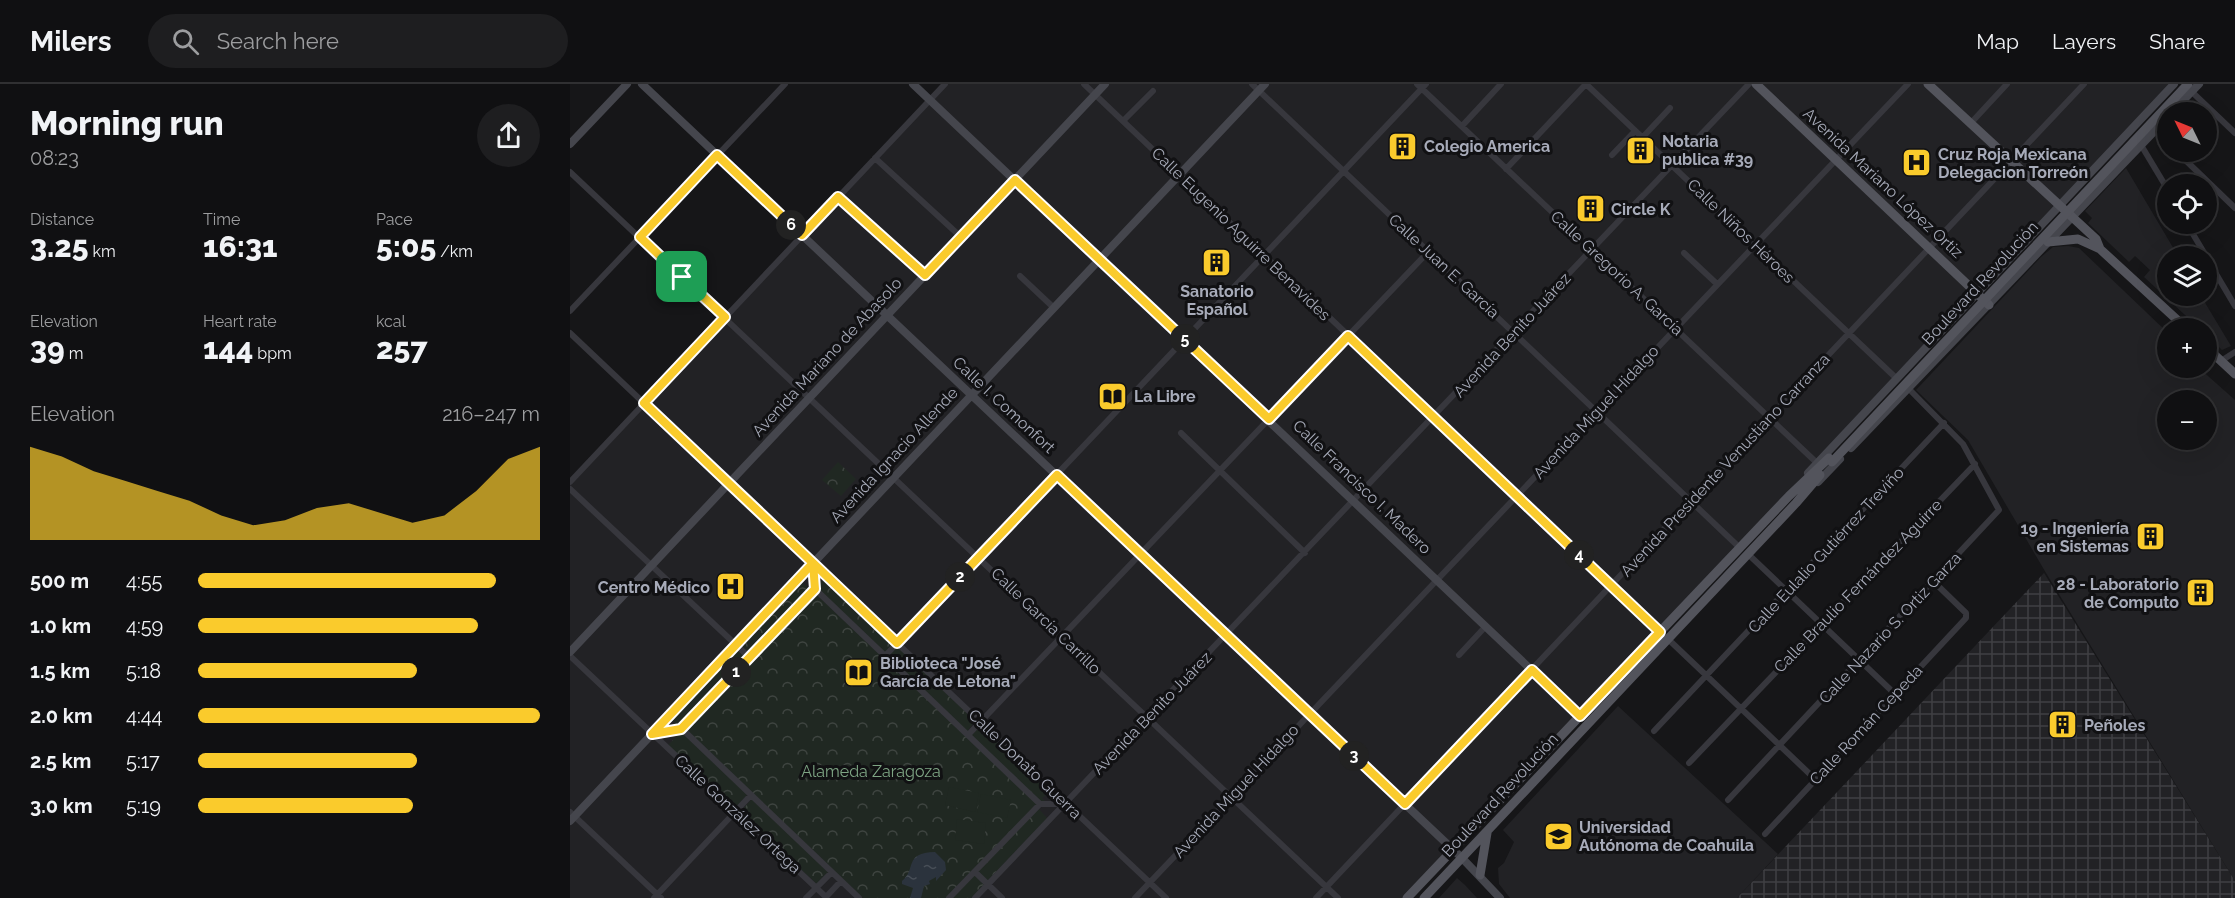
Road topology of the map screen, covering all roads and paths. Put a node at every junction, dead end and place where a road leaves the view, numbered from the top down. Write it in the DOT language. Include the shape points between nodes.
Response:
graph roads {
  1 [pos="627,84"];
  2 [pos="642,84"];
  3 [pos="784,84"];
  4 [pos="913,84"];
  5 [pos="945,84"];
  6 [pos="1084,84"];
  7 [pos="1105,84"];
  8 [pos="1502,84"];
  9 [pos="1586,84"];
  10 [pos="1749,84"];
  11 [pos="1756,84"];
  12 [pos="1908,84"];
  13 [pos="1928,84"];
  14 [pos="2007,84"];
  15 [pos="2084,84"];
  16 [pos="2174,84"];
  17 [pos="2181,84"];
  18 [pos="2199,84"];
  19 [pos="1422,85"];
  20 [pos="1258,86"];
  21 [pos="2190,88"];
  22 [pos="1153,91"];
  23 [pos="1095,95"];
  24 [pos="930,100"];
  25 [pos="2180,102"];
  26 [pos="1670,108"];
  27 [pos="1123,121"];
  28 [pos="1970,124"];
  29 [pos="1462,126"];
  30 [pos="2155,130"];
  31 [pos="1635,131"];
  32 [pos="2235,133"];
  33 [pos="1642,138"];
  34 [pos="570,144"];
  35 [pos="2141,145"];
  36 [pos="717,155"];
  37 [pos="1612,155"];
  38 [pos="875,158"];
  39 [pos="1835,159"];
  40 [pos="2102,159"];
  41 [pos="2010,161"];
  42 [pos="2187,162"];
  43 [pos="1672,166"];
  44 [pos="1506,169"];
  45 [pos="1344,171"];
  46 [pos="570,172"];
  47 [pos="2116,172"];
  48 [pos="2158,174"];
  49 [pos="1179,175"];
  50 [pos="1015,180"];
  51 [pos="838,197"];
  52 [pos="2058,205"];
  53 [pos="2235,208"];
  54 [pos="2072,217"];
  55 [pos="802,235"];
  56 [pos="640,237"];
  57 [pos="961,237"];
  58 [pos="2048,242"];
  59 [pos="1755,244"];
  60 [pos="1929,248"];
  61 [pos="2100,249"];
  62 [pos="1593,250"];
  63 [pos="1429,251"];
  64 [pos="1683,254"];
  65 [pos="1265,256"];
  66 [pos="1100,259"];
  67 [pos="2217,274"];
  68 [pos="925,275"];
  69 [pos="1020,276"];
  70 [pos="1717,284"];
  71 [pos="1976,292"];
  72 [pos="2234,301"];
  73 [pos="1989,305"];
  74 [pos="1054,308"];
  75 [pos="570,311"];
  76 [pos="887,315"];
  77 [pos="725,317"];
  78 [pos="2175,318"];
  79 [pos="1675,328"];
  80 [pos="570,333"];
  81 [pos="1515,333"];
  82 [pos="1848,334"];
  83 [pos="1348,336"];
  84 [pos="1186,340"];
  85 [pos="2235,352"];
  86 [pos="2217,357"];
  87 [pos="2221,361"];
  88 [pos="2235,374"];
  89 [pos="1896,378"];
  90 [pos="1909,389"];
  91 [pos="971,395"];
  92 [pos="810,397"];
  93 [pos="644,403"];
  94 [pos="1597,411"];
  95 [pos="1434,417"];
  96 [pos="1769,418"];
  97 [pos="1269,419"];
  98 [pos="1944,423"];
  99 [pos="1181,433"];
  100 [pos="1830,460"];
  101 [pos="1817,463"];
  102 [pos="1975,464"];
  103 [pos="1220,471"];
  104 [pos="1057,475"];
  105 [pos="895,476"];
  106 [pos="570,482"];
  107 [pos="728,483"];
  108 [pos="570,489"];
  109 [pos="1517,496"];
  110 [pos="1792,500"];
  111 [pos="1356,501"];
  112 [pos="1691,501"];
  113 [pos="1740,548"];
  114 [pos="1305,553"];
  115 [pos="1140,554"];
  116 [pos="1748,554"];
  117 [pos="979,556"];
  118 [pos="813,563"];
  119 [pos="651,565"];
  120 [pos="1437,579"];
  121 [pos="1933,581"];
  122 [pos="1611,585"];
  123 [pos="815,589"];
  124 [pos="1787,591"];
  125 [pos="1821,624"];
  126 [pos="1486,626"];
  127 [pos="1660,632"];
  128 [pos="1062,636"];
  129 [pos="1227,636"];
  130 [pos="1668,639"];
  131 [pos="897,643"];
  132 [pos="736,645"];
  133 [pos="570,654"];
  134 [pos="1459,655"];
  135 [pos="885,656"];
  136 [pos="749,657"];
  137 [pos="1859,660"];
  138 [pos="1532,670"];
  139 [pos="1707,676"];
  140 [pos="1894,694"];
  141 [pos="1741,708"];
  142 [pos="1310,714"];
  143 [pos="1580,716"];
  144 [pos="1148,717"];
  145 [pos="980,722"];
  146 [pos="681,729"];
  147 [pos="1654,731"];
  148 [pos="652,734"];
  149 [pos="968,735"];
  150 [pos="1780,745"];
  151 [pos="1689,763"];
  152 [pos="1815,779"];
  153 [pos="751,795"];
  154 [pos="1231,796"];
  155 [pos="1728,800"];
  156 [pos="1040,804"];
  157 [pos="1066,804"];
  158 [pos="1405,804"];
  159 [pos="736,812"];
  160 [pos="571,816"];
  161 [pos="1487,831"];
  162 [pos="1765,834"];
  163 [pos="1453,849"];
  164 [pos="1462,858"];
  165 [pos="832,872"];
  166 [pos="975,872"];
  167 [pos="1480,875"];
  168 [pos="841,881"];
  169 [pos="1150,882"];
  170 [pos="988,885"];
  171 [pos="817,887"];
  172 [pos="1327,887"];
  173 [pos="658,897"];
  174 [pos="806,898"];
  175 [pos="826,898"];
  176 [pos="859,898"];
  177 [pos="949,898"];
  178 [pos="975,898"];
  179 [pos="1002,898"];
  180 [pos="1135,898"];
  181 [pos="1166,898"];
  182 [pos="1316,898"];
  183 [pos="1338,898"];
  184 [pos="1407,898"];
  185 [pos="1424,898"];
  186 [pos="1500,898"];
  1 -- 34 [label="street"];
  2 -- 36 [label="street, Calle I. Comonfort"];
  3 -- 36 [label="street"];
  4 -- 24 [label="street, Calle Francisco I. Madero"];
  5 -- 24 [label="street"];
  6 -- 23 [label="street, Calle Eugenio Aguirre Benavides"];
  7 -- 23 [label="street, Avenida Mariano de Abasolo"];
  8 -- 29 [label="street"];
  9 -- 31 [label="street, Calle Niños Héroes"];
  9 -- 44 [label="street"];
  10 -- 43 [label="street, Avenida Benito Juárez"];
  11 -- 39 [label="main road, Avenida Mariano López Ortiz"];
  12 -- 39 [label="street, Avenida Miguel Hidalgo"];
  13 -- 28 [label="main road"];
  14 -- 28 [label="street"];
  15 -- 41 [label="street, Avenida Presidente Venustiano Carranza"];
  16 -- 40 [label="street"];
  17 -- 100 [label="main road, Boulevard Revolución"];
  18 -- 21 [label="street, Boulevard Revolución"];
  19 -- 29 [label="street, Calle Gregorio A. García"];
  19 -- 45 [label="street"];
  20 -- 45 [label="street, Calle Juan E. García"];
  20 -- 49 [label="street, Avenida Ignacio Allende"];
  21 -- 25 [label="street, Boulevard Revolución"];
  21 -- 32 [label="street"];
  21 -- 100 [label="main road, Boulevard Revolución, bridge"];
  22 -- 27 [label="street"];
  23 -- 27 [label="street, Calle Eugenio Aguirre Benavides"];
  23 -- 50 [label="street, Avenida Mariano de Abasolo"];
  24 -- 38 [label="street"];
  24 -- 50 [label="street, Calle Francisco I. Madero"];
  26 -- 33 [label="street"];
  27 -- 49 [label="street, Calle Eugenio Aguirre Benavides"];
  28 -- 41 [label="main road"];
  29 -- 44 [label="street, Calle Gregorio A. García"];
  30 -- 35 [label="street, Boulevard Revolución"];
  31 -- 33 [label="street, Calle Niños Héroes"];
  31 -- 37 [label="street"];
  33 -- 43 [label="street, Calle Niños Héroes"];
  35 -- 47 [label="street, Boulevard Revolución"];
  35 -- 48 [label="street"];
  36 -- 55 [label="street, Calle I. Comonfort"];
  36 -- 56 [label="street"];
  38 -- 51 [label="street"];
  38 -- 57 [label="street"];
  39 -- 59 [label="street, Avenida Miguel Hidalgo"];
  39 -- 60 [label="main road, Avenida Mariano López Ortiz"];
  40 -- 47 [label="street" via="2105,167"];
  40 -- 52 [label="street"];
  41 -- 52 [label="main road"];
  41 -- 60 [label="street, Avenida Presidente Venustiano Carranza"];
  42 -- 53 [label="street"];
  43 -- 59 [label="street, Calle Niños Héroes"];
  43 -- 62 [label="street, Avenida Benito Juárez"];
  44 -- 62 [label="street, Calle Gregorio A. García"];
  45 -- 63 [label="street, Calle Juan E. García"];
  45 -- 65 [label="street"];
  46 -- 56 [label="street, Calle García Carrillo"];
  47 -- 54 [label="street, Boulevard Revolución"];
  49 -- 65 [label="street, Calle Eugenio Aguirre Benavides"];
  49 -- 66 [label="street, Avenida Ignacio Allende"];
  50 -- 57 [label="street, Avenida Mariano de Abasolo"];
  50 -- 66 [label="street, Calle Francisco I. Madero"];
  51 -- 55 [label="street"];
  51 -- 68 [label="street"];
  52 -- 54 [label="main road"];
  52 -- 71 [label="street"];
  54 -- 58 [label="street, Boulevard Revolución"];
  54 -- 61 [label="main road" via="2096,239"];
  55 -- 76 [label="street, Calle I. Comonfort"];
  55 -- 77 [label="street"];
  56 -- 75 [label="street"];
  56 -- 77 [label="street, Calle García Carrillo"];
  57 -- 68 [label="street, Avenida Mariano de Abasolo"];
  58 -- 61 [label="main road" via="2078,239"];
  58 -- 73 [label="street, Boulevard Revolución"];
  59 -- 70 [label="street, Avenida Miguel Hidalgo"];
  59 -- 82 [label="street, Calle Niños Héroes"];
  60 -- 71 [label="main road, Avenida Mariano López Ortiz"];
  60 -- 82 [label="street, Avenida Presidente Venustiano Carranza"];
  61 -- 78 [label="main road"];
  62 -- 79 [label="street, Calle Gregorio A. García"];
  62 -- 81 [label="street, Avenida Benito Juárez"];
  63 -- 81 [label="street, Calle Juan E. García"];
  63 -- 83 [label="street"];
  64 -- 70 [label="street"];
  65 -- 83 [label="street, Calle Eugenio Aguirre Benavides"];
  65 -- 84 [label="street"];
  66 -- 74 [label="street, Avenida Ignacio Allende"];
  66 -- 84 [label="street, Calle Francisco I. Madero"];
  67 -- 72 [label="street"];
  68 -- 76 [label="street, Avenida Mariano de Abasolo"];
  69 -- 74 [label="street"];
  70 -- 79 [label="street, Avenida Miguel Hidalgo"];
  71 -- 73 [label="main road, Avenida Mariano López Ortiz"];
  71 -- 89 [label="street"];
  73 -- 90 [label="street, Boulevard Revolución"];
  74 -- 91 [label="street, Avenida Ignacio Allende"];
  76 -- 91 [label="street, Calle I. Comonfort"];
  76 -- 92 [label="street, Avenida Mariano de Abasolo"];
  77 -- 92 [label="street, Calle García Carrillo"];
  77 -- 93 [label="street"];
  79 -- 94 [label="street, Avenida Miguel Hidalgo"];
  79 -- 96 [label="street, Calle Gregorio A. García"];
  80 -- 93 [label="street, Calle Donato Guerra"];
  81 -- 94 [label="street, Calle Juan E. García"];
  81 -- 95 [label="street, Avenida Benito Juárez"];
  82 -- 89 [label="street, Calle Niños Héroes"];
  82 -- 96 [label="street, Avenida Presidente Venustiano Carranza"];
  83 -- 95 [label="street, Calle Eugenio Aguirre Benavides"];
  83 -- 97 [label="street"];
  84 -- 97 [label="street, Calle Francisco I. Madero"];
  84 -- 104 [label="street"];
  85 -- 87 [label="street"];
  86 -- 87 [label="main road"];
  87 -- 88 [label="main road"];
  89 -- 101 [label="street"];
  90 -- 98 [label="street"];
  90 -- 110 [label="street, Boulevard Revolución"];
  91 -- 104 [label="street, Calle I. Comonfort"];
  91 -- 105 [label="street, Avenida Ignacio Allende"];
  92 -- 105 [label="street, Calle García Carrillo"];
  92 -- 107 [label="street, Avenida Mariano de Abasolo"];
  93 -- 106 [label="street"];
  93 -- 107 [label="street, Calle Donato Guerra"];
  94 -- 109 [label="street, Avenida Miguel Hidalgo"];
  94 -- 112 [label="street, Calle Juan E. García"];
  95 -- 109 [label="street, Calle Eugenio Aguirre Benavides"];
  95 -- 111 [label="street, Avenida Benito Juárez"];
  96 -- 101 [label="street, Calle Gregorio A. García"];
  96 -- 112 [label="street, Avenida Presidente Venustiano Carranza"];
  97 -- 103 [label="street"];
  97 -- 111 [label="street, Calle Francisco I. Madero"];
  98 -- 102 [label="street"];
  98 -- 124 [label="street, Calle Eulalio Gutiérrez Treviño"];
  99 -- 103 [label="street"];
  100 -- 110 [label="main road, Boulevard Revolución"];
  101 -- 110 [label="street"];
  102 -- 121 [label="street, Calle Nazario S. Ortiz Garza" via="1999,510"];
  102 -- 125 [label="street, Calle Braulio Fernández Aguirre"];
  103 -- 114 [label="street"];
  103 -- 115 [label="street"];
  104 -- 115 [label="street, Calle I. Comonfort"];
  104 -- 117 [label="street"];
  105 -- 117 [label="street, Calle García Carrillo"];
  105 -- 118 [label="street, Avenida Ignacio Allende"];
  107 -- 118 [label="street, Calle Donato Guerra"];
  107 -- 119 [label="street, Avenida Mariano de Abasolo"];
  108 -- 119 [label="street"];
  109 -- 120 [label="street, Avenida Miguel Hidalgo"];
  109 -- 122 [label="street, Calle Eugenio Aguirre Benavides"];
  110 -- 113 [label="main road"];
  110 -- 116 [label="main road, Boulevard Revolución"];
  111 -- 114 [label="street, Avenida Benito Juárez"];
  111 -- 120 [label="street, Calle Francisco I. Madero"];
  112 -- 113 [label="street, Calle Juan E. García"];
  112 -- 122 [label="street, Avenida Presidente Venustiano Carranza"];
  113 -- 127 [label="main road"];
  114 -- 129 [label="street, Avenida Benito Juárez"];
  115 -- 128 [label="street"];
  115 -- 129 [label="street, Calle I. Comonfort"];
  116 -- 124 [label="street"];
  116 -- 130 [label="main road, Boulevard Revolución"];
  117 -- 128 [label="street, Calle García Carrillo"];
  117 -- 131 [label="street"];
  118 -- 123 [label="street"];
  118 -- 131 [label="street, Calle Donato Guerra"];
  118 -- 132 [label="street, Avenida Ignacio Allende"];
  119 -- 132 [label="street"];
  119 -- 133 [label="street, Avenida Mariano de Abasolo"];
  120 -- 126 [label="street, Calle Francisco I. Madero"];
  120 -- 142 [label="street, Avenida Miguel Hidalgo"];
  121 -- 137 [label="street, Calle Nazario S. Ortiz Garza"];
  121 -- 140 [label="street, Calle Román Cepeda" via="1966,616"];
  122 -- 127 [label="street, Calle Eugenio Aguirre Benavides"];
  122 -- 138 [label="street, Avenida Presidente Venustiano Carranza"];
  123 -- 135 [label="street, Calle Donato Guerra"];
  123 -- 136 [label="street"];
  124 -- 125 [label="street"];
  124 -- 139 [label="street, Calle Eulalio Gutiérrez Treviño"];
  125 -- 137 [label="street"];
  125 -- 141 [label="street, Calle Braulio Fernández Aguirre"];
  126 -- 134 [label="street"];
  126 -- 138 [label="street, Calle Francisco I. Madero"];
  127 -- 143 [label="main road"];
  128 -- 144 [label="street, Calle García Carrillo"];
  128 -- 145 [label="street"];
  129 -- 142 [label="street, Calle I. Comonfort"];
  129 -- 144 [label="street, Avenida Benito Juárez"];
  130 -- 139 [label="street"];
  130 -- 161 [label="main road, Boulevard Revolución"];
  131 -- 135 [label="street"];
  131 -- 145 [label="street, Calle Donato Guerra"];
  132 -- 136 [label="street"];
  132 -- 148 [label="street, Avenida Ignacio Allende"];
  133 -- 148 [label="street, Calle González Ortega"];
  135 -- 149 [label="street, Calle Donato Guerra"];
  136 -- 146 [label="street"];
  137 -- 140 [label="street"];
  137 -- 150 [label="street, Calle Nazario S. Ortiz Garza"];
  138 -- 143 [label="street, Calle Francisco I. Madero"];
  138 -- 158 [label="street, Avenida Presidente Venustiano Carranza"];
  139 -- 141 [label="street"];
  139 -- 147 [label="street, Calle Eulalio Gutiérrez Treviño"];
  140 -- 152 [label="street, Calle Román Cepeda"];
  141 -- 150 [label="street"];
  141 -- 151 [label="street, Calle Braulio Fernández Aguirre"];
  142 -- 154 [label="street, Avenida Miguel Hidalgo"];
  142 -- 158 [label="street, Calle I. Comonfort"];
  143 -- 163 [label="main road"];
  144 -- 154 [label="street, Calle García Carrillo"];
  144 -- 157 [label="street, Avenida Benito Juárez"];
  145 -- 149 [label="street"];
  145 -- 157 [label="street, Calle Donato Guerra"];
  146 -- 148 [label="street"];
  146 -- 153 [label="street"];
  148 -- 159 [label="street, Calle González Ortega"];
  148 -- 160 [label="street, Avenida Ignacio Allende"];
  149 -- 156 [label="street, Calle Donato Guerra"];
  150 -- 152 [label="street"];
  150 -- 155 [label="street, Calle Nazario S. Ortiz Garza"];
  152 -- 162 [label="street, Calle Román Cepeda"];
  153 -- 159 [label="street"];
  153 -- 165 [label="street"];
  154 -- 169 [label="street, Avenida Miguel Hidalgo"];
  154 -- 172 [label="street, Calle García Carrillo"];
  156 -- 157 [label="street"];
  156 -- 166 [label="street, Calle Donato Guerra"];
  157 -- 169 [label="street, Calle Donato Guerra"];
  157 -- 170 [label="street, Avenida Benito Juárez"];
  158 -- 163 [label="street, Calle I. Comonfort"];
  158 -- 172 [label="street, Avenida Presidente Venustiano Carranza"];
  159 -- 171 [label="street, Calle González Ortega"];
  159 -- 173 [label="street"];
  160 -- 173 [label="street"];
  161 -- 164 [label="main road, Boulevard Revolución"];
  161 -- 167 [label="main road"];
  163 -- 164 [label="street, Calle I. Comonfort"];
  163 -- 184 [label="main road"];
  164 -- 167 [label="street, Calle I. Comonfort"];
  164 -- 185 [label="main road, Boulevard Revolución"];
  165 -- 168 [label="street"];
  165 -- 171 [label="street"];
  166 -- 170 [label="street"];
  166 -- 177 [label="street, Calle Donato Guerra"];
  167 -- 186 [label="street, Calle I. Comonfort"];
  168 -- 175 [label="street"];
  168 -- 176 [label="street"];
  169 -- 180 [label="street, Avenida Miguel Hidalgo"];
  169 -- 181 [label="street, Calle Donato Guerra"];
  170 -- 178 [label="street, Avenida Benito Juárez"];
  170 -- 179 [label="street"];
  171 -- 174 [label="street"];
  171 -- 175 [label="street, Calle González Ortega"];
  172 -- 182 [label="street, Avenida Presidente Venustiano Carranza"];
  172 -- 183 [label="street, Calle García Carrillo"];
}
